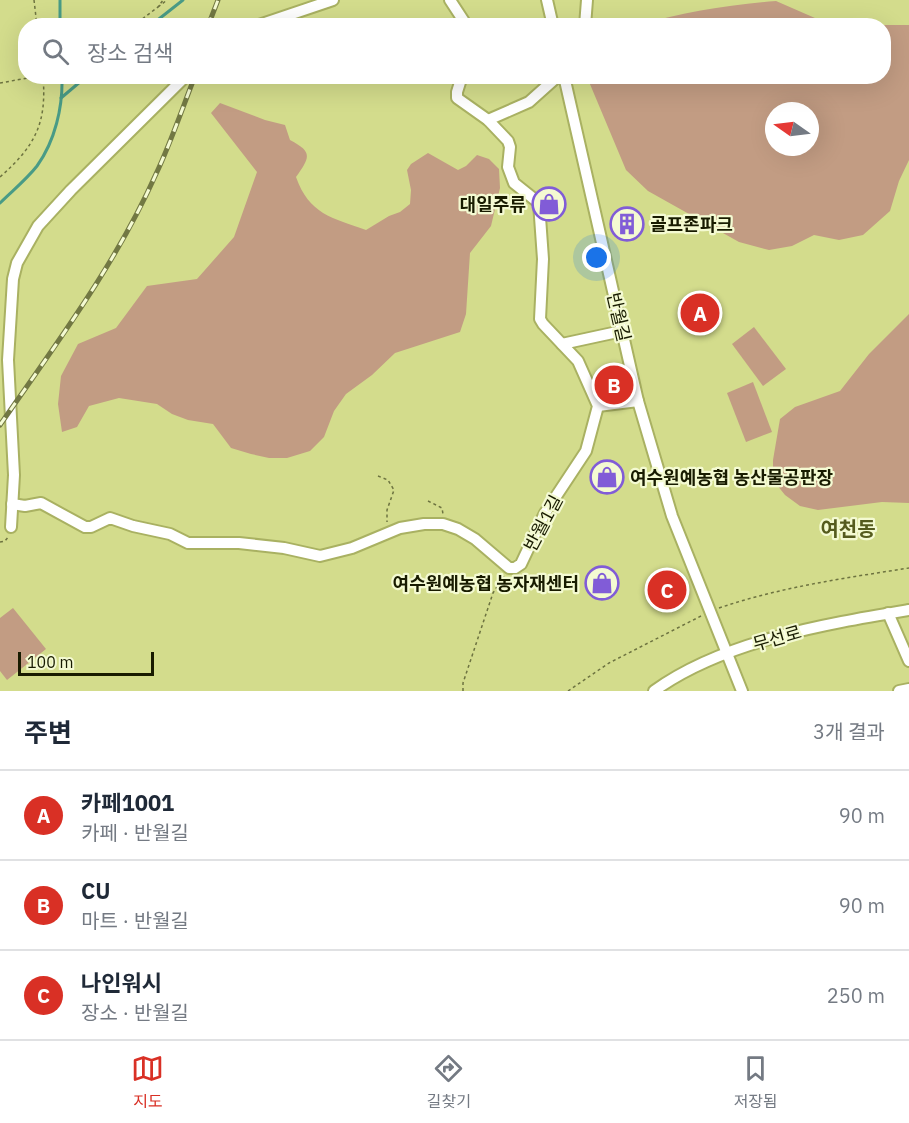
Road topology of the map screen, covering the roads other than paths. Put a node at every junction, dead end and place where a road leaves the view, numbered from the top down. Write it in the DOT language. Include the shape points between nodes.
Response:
graph roads {
  1 [pos="333,0"];
  2 [pos="450,0"];
  3 [pos="547,0"];
  4 [pos="587,0"];
  5 [pos="280,18"];
  6 [pos="462,18"];
  7 [pos="551,18"];
  8 [pos="586,18"];
  9 [pos="178,84"];
  10 [pos="460,84"];
  11 [pos="549,84"];
  12 [pos="566,84"];
  13 [pos="488,120"];
  14 [pos="622,331"];
  15 [pos="562,344"];
  16 [pos="638,401"];
  17 [pos="598,406"];
  18 [pos="12,504"];
  19 [pos="11,527"];
  20 [pos="909,610"];
  21 [pos="888,613"];
  22 [pos="725,654"];
  23 [pos="909,661"];
  24 [pos="909,689"];
  25 [pos="654,691"];
  26 [pos="742,691"];
  27 [pos="899,691"];
  1 -- 5 [label="street"];
  2 -- 6 [label="street"];
  3 -- 7 [label="street"];
  4 -- 8 [label="street"];
  9 -- 18 [label="street" via="38,226 17,263 8,360"];
  10 -- 13 [label="street" via="457,98"];
  11 -- 13 [label="street" via="529,102"];
  12 -- 14 [label="street, 반월길"];
  13 -- 15 [label="street" via="510,144 508,167 514,183 539,203 543,259 540,319"];
  14 -- 15 [label="street"];
  14 -- 16 [label="street, 반월길"];
  15 -- 17 [label="street" via="578,361"];
  16 -- 17 [label="street"];
  16 -- 22 [label="street, 반월길" via="672,516"];
  17 -- 18 [label="street, 반월1길" via="586,451 545,513 517,567 509,568 475,539 440,524 411,525 345,551 316,556 239,543 188,543 170,534 111,518 85,527 40,504"];
  18 -- 19 [label="street"];
  20 -- 21 [label="street, 무선로"];
  21 -- 22 [label="street, 무선로" via="839,622"];
  21 -- 23 [label="street"];
  22 -- 25 [label="street, 무선로"];
  22 -- 26 [label="street, 반월길"];
  24 -- 27 [label="street"];
}
